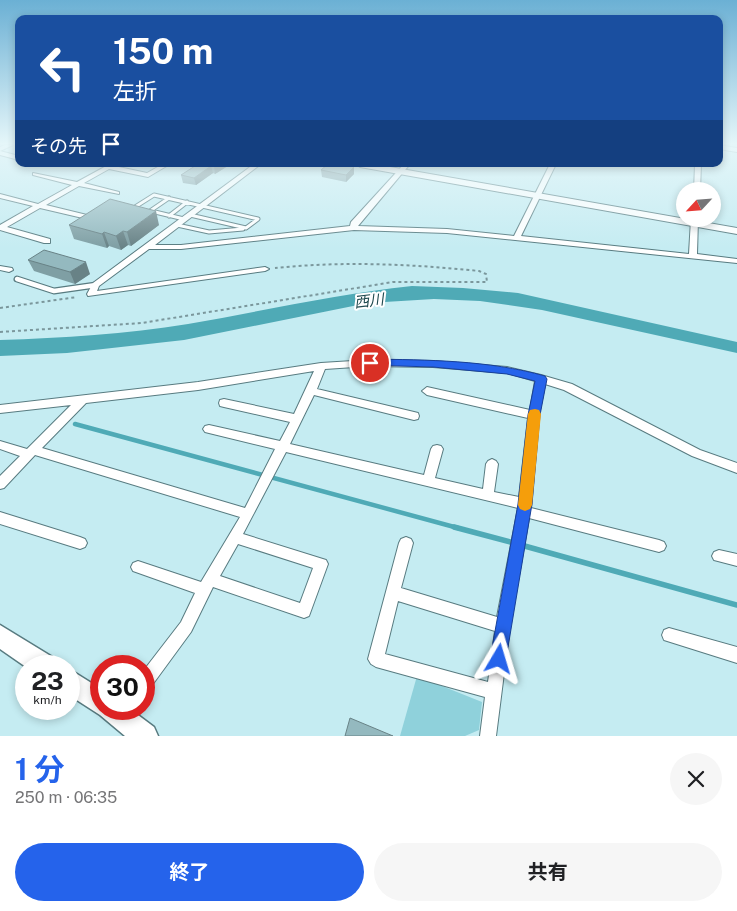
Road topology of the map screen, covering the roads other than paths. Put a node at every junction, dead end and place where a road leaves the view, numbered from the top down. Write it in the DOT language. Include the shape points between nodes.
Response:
graph roads {
  1 [pos="59,179"];
  2 [pos="87,179"];
  3 [pos="238,179"];
  4 [pos="394,179"];
  5 [pos="442,179"];
  6 [pos="546,179"];
  7 [pos="79,184"];
  8 [pos="117,193"];
  9 [pos="0,196"];
  10 [pos="538,196"];
  11 [pos="170,198"];
  12 [pos="187,202"];
  13 [pos="40,206"];
  14 [pos="202,206"];
  15 [pos="150,211"];
  16 [pos="169,216"];
  17 [pos="84,217"];
  18 [pos="187,217"];
  19 [pos="676,219"];
  20 [pos="177,225"];
  21 [pos="0,228"];
  22 [pos="246,228"];
  23 [pos="354,228"];
  24 [pos="694,228"];
  25 [pos="721,228"];
  26 [pos="737,231"];
  27 [pos="516,239"];
  28 [pos="47,241"];
  29 [pos="147,247"];
  30 [pos="694,255"];
  31 [pos="737,261"];
  32 [pos="265,269"];
  33 [pos="17,279"];
  34 [pos="96,285"];
  35 [pos="321,366"];
  36 [pos="541,379"];
  37 [pos="311,391"];
  38 [pos="427,392"];
  39 [pos="83,399"];
  40 [pos="224,403"];
  41 [pos="0,408"];
  42 [pos="534,415"];
  43 [pos="414,416"];
  44 [pos="296,419"];
  45 [pos="209,429"];
  46 [pos="0,445"];
  47 [pos="282,445"];
  48 [pos="437,449"];
  49 [pos="31,452"];
  50 [pos="492,464"];
  51 [pos="737,468"];
  52 [pos="428,481"];
  53 [pos="0,484"];
  54 [pos="488,494"];
  55 [pos="524,508"];
  56 [pos="248,514"];
  57 [pos="0,518"];
  58 [pos="234,537"];
  59 [pos="406,543"];
  60 [pos="80,544"];
  61 [pos="659,546"];
  62 [pos="719,556"];
  63 [pos="737,560"];
  64 [pos="138,568"];
  65 [pos="207,584"];
  66 [pos="394,593"];
  67 [pos="503,626"];
  68 [pos="669,635"];
  69 [pos="0,636"];
  70 [pos="29,655"];
  71 [pos="737,655"];
  72 [pos="155,668"];
  73 [pos="495,692"];
  74 [pos="126,720"];
  75 [pos="144,736"];
  76 [pos="488,736"];
  1 -- 7 [label="street"];
  2 -- 7 [label="street"];
  3 -- 14 [label="street"];
  4 -- 23 [label="street" via="354,224"];
  5 -- 10 [label="street"];
  6 -- 10 [label="street"];
  7 -- 8 [label="street"];
  7 -- 13 [label="street"];
  9 -- 13 [label="street"];
  10 -- 19 [label="street"];
  10 -- 27 [label="street"];
  11 -- 12 [label="lane"];
  11 -- 15 [label="lane"];
  11 -- 15 [label="lane" via="154,195 135,207"];
  12 -- 14 [label="lane"];
  12 -- 16 [label="lane"];
  13 -- 17 [label="street"];
  13 -- 21 [label="street"];
  14 -- 18 [label="street"];
  14 -- 22 [label="lane" via="258,219"];
  15 -- 16 [label="lane"];
  16 -- 18 [label="lane"];
  18 -- 20 [label="street"];
  18 -- 22 [label="lane"];
  20 -- 22 [label="lane" via="209,232"];
  20 -- 29 [label="street"];
  21 -- 28 [label="street"];
  23 -- 27 [label="street" via="447,231"];
  23 -- 29 [label="street" via="181,247"];
  24 -- 30 [label="street"];
  25 -- 26 [label="street"];
  27 -- 30 [label="street"];
  29 -- 34 [label="street"];
  30 -- 31 [label="street"];
  32 -- 34 [label="street" via="91,294"];
  33 -- 34 [label="lane" via="54,291"];
  35 -- 36 [label="street" via="433,364 507,370"];
  35 -- 37 [label="street"];
  35 -- 39 [label="street" via="198,386"];
  36 -- 42 [label="street"];
  36 -- 51 [label="street" via="568,387 696,453"];
  37 -- 43 [label="street"];
  37 -- 44 [label="street"];
  38 -- 42 [label="street"];
  39 -- 41 [label="street"];
  39 -- 49 [label="street"];
  40 -- 44 [label="street"];
  42 -- 55 [label="street"];
  44 -- 47 [label="street"];
  45 -- 47 [label="street"];
  46 -- 49 [label="street"];
  47 -- 52 [label="street"];
  47 -- 56 [label="street"];
  48 -- 52 [label="street"];
  49 -- 53 [label="street"];
  49 -- 56 [label="street"];
  50 -- 54 [label="street"];
  52 -- 54 [label="street"];
  54 -- 55 [label="street"];
  55 -- 61 [label="street"];
  55 -- 67 [label="street"];
  56 -- 58 [label="street"];
  57 -- 60 [label="street"];
  58 -- 65 [label="street"];
  58 -- 65 [label="street" via="321,564 304,611"];
  59 -- 66 [label="street"];
  62 -- 63 [label="street"];
  64 -- 65 [label="street"];
  65 -- 72 [label="street" via="186,627"];
  66 -- 67 [label="street"];
  66 -- 73 [label="street" via="376,659"];
  67 -- 73 [label="street"];
  68 -- 71 [label="street"];
  69 -- 70 [label="main road"];
  73 -- 76 [label="street"];
  74 -- 75 [label="main road"];
}
